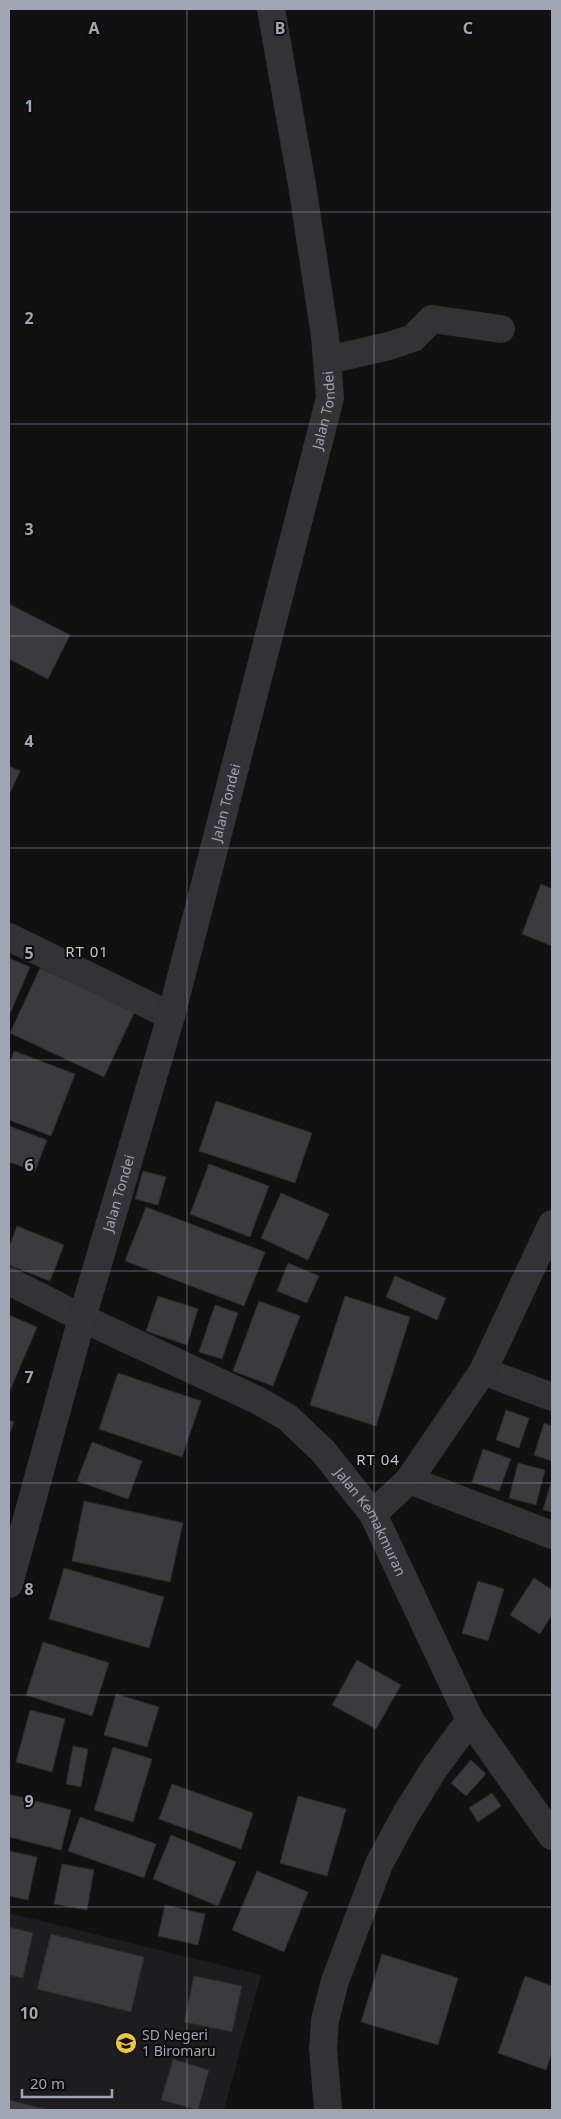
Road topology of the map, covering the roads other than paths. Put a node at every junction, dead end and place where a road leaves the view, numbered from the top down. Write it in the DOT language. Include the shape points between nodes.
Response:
graph roads {
  1 [pos="271,9"];
  2 [pos="501,329"];
  3 [pos="328,360"];
  4 [pos="9,937"];
  5 [pos="171,1016"];
  6 [pos="552,1224"];
  7 [pos="9,1281"];
  8 [pos="82,1318"];
  9 [pos="483,1371"];
  10 [pos="552,1397"];
  11 [pos="409,1480"];
  12 [pos="373,1514"];
  13 [pos="552,1535"];
  14 [pos="9,1584"];
  15 [pos="470,1720"];
  16 [pos="552,1836"];
  17 [pos="328,2110"];
  1 -- 3 [label="street, Jalan Tondei"];
  2 -- 3 [label="street" via="432,319 413,338"];
  3 -- 5 [label="street, Jalan Tondei" via="330,398"];
  4 -- 5 [label="street"];
  5 -- 8 [label="street, Jalan Tondei"];
  6 -- 9 [label="street"];
  7 -- 8 [label="street, Jalan Kemakmuran"];
  8 -- 12 [label="street, Jalan Kemakmuran" via="287,1417 324,1451"];
  8 -- 14 [label="street, Jalan Tondei"];
  9 -- 10 [label="street"];
  9 -- 11 [label="street"];
  11 -- 12 [label="street"];
  11 -- 13 [label="street"];
  12 -- 15 [label="street, Jalan Kemakmuran"];
  15 -- 16 [label="street, Jalan Kemakmuran"];
  15 -- 17 [label="street" via="425,1784 379,1864 335,1981 325,2020 323,2049"];
}
